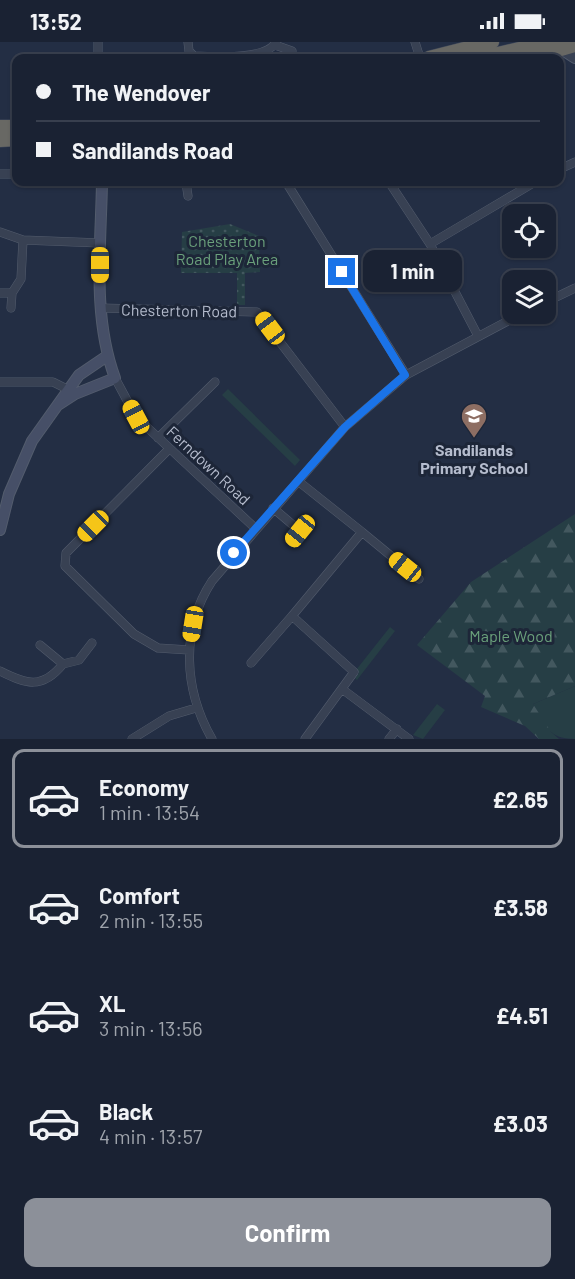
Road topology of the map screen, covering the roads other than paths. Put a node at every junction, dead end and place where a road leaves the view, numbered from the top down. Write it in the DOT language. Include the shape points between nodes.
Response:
graph roads {
  1 [pos="492,42"];
  2 [pos="275,44"];
  3 [pos="575,45"];
  4 [pos="553,46"];
  5 [pos="292,51"];
  6 [pos="246,54"];
  7 [pos="445,54"];
  8 [pos="498,54"];
  9 [pos="575,58"];
  10 [pos="102,186"];
  11 [pos="187,186"];
  12 [pos="288,186"];
  13 [pos="392,186"];
  14 [pos="528,186"];
  15 [pos="188,196"];
  16 [pos="0,232"];
  17 [pos="23,240"];
  18 [pos="100,243"];
  19 [pos="430,244"];
  20 [pos="575,288"];
  21 [pos="0,293"];
  22 [pos="12,293"];
  23 [pos="556,297"];
  24 [pos="11,308"];
  25 [pos="100,308"];
  26 [pos="502,323"];
  27 [pos="477,334"];
  28 [pos="107,356"];
  29 [pos="405,375"];
  30 [pos="116,378"];
  31 [pos="0,382"];
  32 [pos="215,382"];
  33 [pos="72,392"];
  34 [pos="345,427"];
  35 [pos="158,438"];
  36 [pos="169,449"];
  37 [pos="298,480"];
  38 [pos="273,508"];
  39 [pos="255,528"];
  40 [pos="0,530"];
  41 [pos="362,532"];
  42 [pos="292,542"];
  43 [pos="419,579"];
  44 [pos="292,616"];
  45 [pos="92,643"];
  46 [pos="40,645"];
  47 [pos="189,650"];
  48 [pos="251,663"];
  49 [pos="63,664"];
  50 [pos="0,671"];
  51 [pos="342,689"];
  52 [pos="196,708"];
  53 [pos="397,729"];
  54 [pos="132,739"];
  55 [pos="212,739"];
  56 [pos="305,739"];
  57 [pos="389,739"];
  58 [pos="409,739"];
  1 -- 7 [label="highway"];
  2 -- 5 [label="street"];
  2 -- 6 [label="street"];
  3 -- 4 [label="highway"];
  4 -- 8 [label="highway"];
  4 -- 9 [label="street"];
  10 -- 18 [label="main road, Ferndown Road"];
  11 -- 15 [label="street"];
  12 -- 29 [label="street"];
  13 -- 19 [label="street"];
  14 -- 19 [label="street"];
  16 -- 17 [label="street"];
  17 -- 18 [label="street"];
  17 -- 22 [label="street" via="21,279"];
  18 -- 25 [label="main road, Ferndown Road"];
  19 -- 27 [label="street"];
  20 -- 23 [label="street"];
  21 -- 22 [label="street"];
  22 -- 24 [label="street"];
  25 -- 28 [label="main road, Ferndown Road"];
  25 -- 34 [label="street, Chesterton Road" via="257,312"];
  26 -- 27 [label="street"];
  27 -- 29 [label="street"];
  28 -- 30 [label="main road, Ferndown Road"];
  28 -- 33 [label="main road" via="93,363"];
  29 -- 34 [label="street"];
  30 -- 33 [label="main road"];
  30 -- 35 [label="street, Ferndown Road" via="136,417"];
  31 -- 33 [label="street" via="53,382"];
  32 -- 35 [label="street"];
  33 -- 40 [label="main road" via="58,405 22,459"];
  34 -- 37 [label="street"];
  35 -- 36 [label="street, Ferndown Road"];
  36 -- 39 [label="street, Ferndown Road"];
  36 -- 47 [label="street" via="66,553 65,566 134,634 158,648"];
  37 -- 38 [label="street"];
  37 -- 41 [label="street"];
  38 -- 39 [label="street"];
  38 -- 42 [label="street" via="300,531"];
  39 -- 47 [label="street" via="203,595"];
  41 -- 43 [label="street"];
  41 -- 44 [label="street"];
  44 -- 48 [label="street"];
  44 -- 51 [label="street" via="354,672"];
  45 -- 49 [label="street" via="79,660"];
  46 -- 49 [label="street"];
  47 -- 52 [label="street"];
  49 -- 50 [label="street" via="45,681 28,683"];
  51 -- 53 [label="street"];
  51 -- 56 [label="street"];
  52 -- 54 [label="street" via="169,716"];
  52 -- 55 [label="street"];
  53 -- 57 [label="street"];
  53 -- 58 [label="street"];
}
